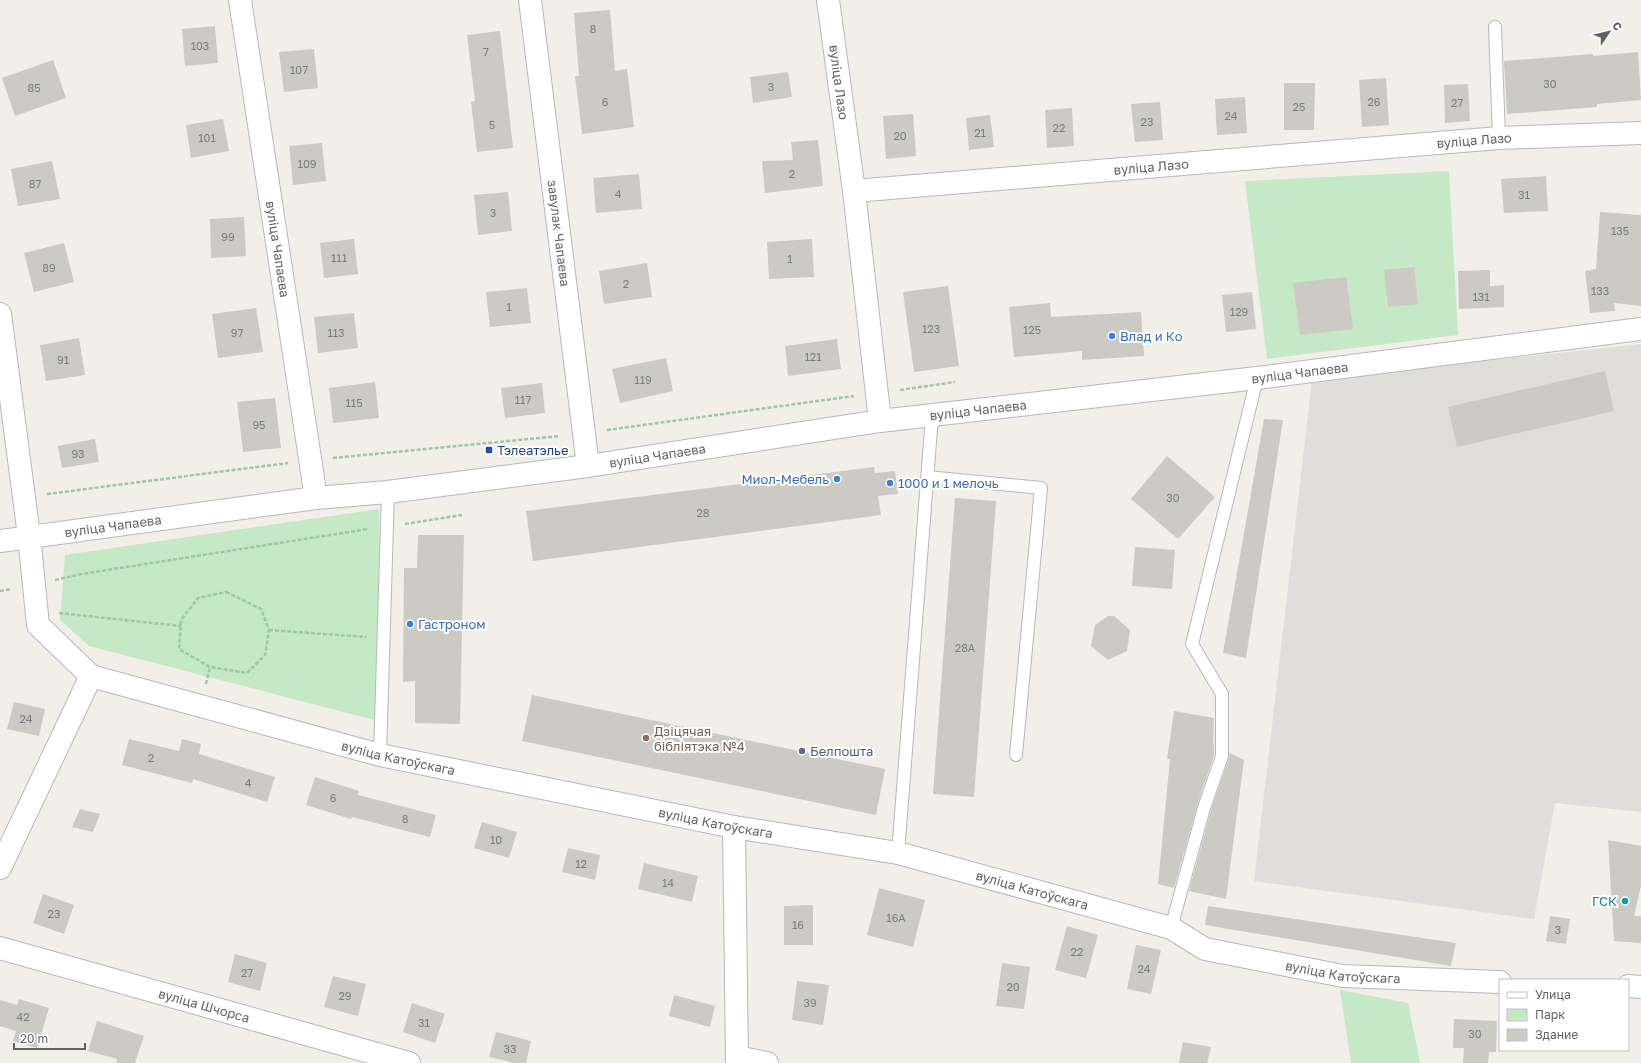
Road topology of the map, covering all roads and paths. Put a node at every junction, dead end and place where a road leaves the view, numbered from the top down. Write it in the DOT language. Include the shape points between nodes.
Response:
graph roads {
  1 [pos="240,0"];
  2 [pos="530,0"];
  3 [pos="828,0"];
  4 [pos="1495,27"];
  5 [pos="1641,133"];
  6 [pos="1499,138"];
  7 [pos="854,191"];
  8 [pos="0,314"];
  9 [pos="1641,329"];
  10 [pos="1257,378"];
  11 [pos="955,382"];
  12 [pos="877,393"];
  13 [pos="932,416"];
  14 [pos="880,422"];
  15 [pos="584,433"];
  16 [pos="310,460"];
  17 [pos="588,466"];
  18 [pos="927,477"];
  19 [pos="388,492"];
  20 [pos="24,497"];
  21 [pos="316,498"];
  22 [pos="462,515"];
  23 [pos="387,526"];
  24 [pos="29,536"];
  25 [pos="0,541"];
  26 [pos="34,585"];
  27 [pos="0,591"];
  28 [pos="36,610"];
  29 [pos="181,626"];
  30 [pos="268,630"];
  31 [pos="384,638"];
  32 [pos="91,676"];
  33 [pos="380,755"];
  34 [pos="1016,755"];
  35 [pos="734,827"];
  36 [pos="898,853"];
  37 [pos="0,868"];
  38 [pos="1171,928"];
  39 [pos="0,948"];
  40 [pos="1499,982"];
  41 [pos="1629,986"];
  42 [pos="1641,987"];
  43 [pos="737,1060"];
  44 [pos="409,1063"];
  45 [pos="767,1063"];
  1 -- 16 [label="street, вуліца Чапаева"];
  2 -- 15 [label="street, завулак Чапаева"];
  3 -- 7 [label="street, вуліца Лазо"];
  4 -- 6 [label="lane"];
  5 -- 6 [label="street, вуліца Лазо"];
  6 -- 7 [label="street, вуліца Лазо"];
  7 -- 12 [label="street"];
  8 -- 20 [label="street"];
  9 -- 10 [label="street, вуліца Чапаева"];
  10 -- 13 [label="street, вуліца Чапаева"];
  10 -- 38 [label="lane" via="1192,644 1222,694 1222,756 1204,808"];
  11 -- 12 [label="path"];
  12 -- 14 [label="street"];
  12 -- 15 [label="path"];
  13 -- 14 [label="street, вуліца Чапаева"];
  13 -- 18 [label="lane"];
  14 -- 17 [label="street, вуліца Чапаева"];
  15 -- 16 [label="path"];
  15 -- 17 [label="street, завулак Чапаева"];
  16 -- 20 [label="path"];
  16 -- 21 [label="street, вуліца Чапаева"];
  17 -- 19 [label="street, вуліца Чапаева"];
  18 -- 34 [label="lane" via="1041,488"];
  18 -- 36 [label="lane"];
  19 -- 21 [label="street, вуліца Чапаева"];
  19 -- 23 [label="lane"];
  20 -- 24 [label="street"];
  21 -- 24 [label="street, вуліца Чапаева"];
  22 -- 23 [label="path"];
  23 -- 26 [label="path" via="82,574"];
  23 -- 31 [label="lane"];
  24 -- 25 [label="street, вуліца Чапаева"];
  24 -- 26 [label="street, вуліца Катоўскага"];
  26 -- 27 [label="path"];
  26 -- 28 [label="street, вуліца Катоўскага"];
  28 -- 29 [label="path"];
  28 -- 32 [label="street, вуліца Катоўскага" via="38,625"];
  29 -- 30 [label="path" via="181,620 198,598 226,592 261,609"];
  29 -- 30 [label="path" via="179,649 210,667 247,673 265,655"];
  30 -- 31 [label="path"];
  31 -- 33 [label="lane"];
  32 -- 33 [label="street, вуліца Катоўскага"];
  32 -- 37 [label="street"];
  33 -- 35 [label="street, вуліца Катоўскага"];
  35 -- 36 [label="street, вуліца Катоўскага"];
  35 -- 43 [label="street"];
  36 -- 38 [label="street, вуліца Катоўскага"];
  38 -- 40 [label="street, вуліца Катоўскага" via="1205,949 1343,976"];
  39 -- 44 [label="street, вуліца Шчорса"];
  41 -- 42 [label="street"];
  43 -- 45 [label="street"];
}
